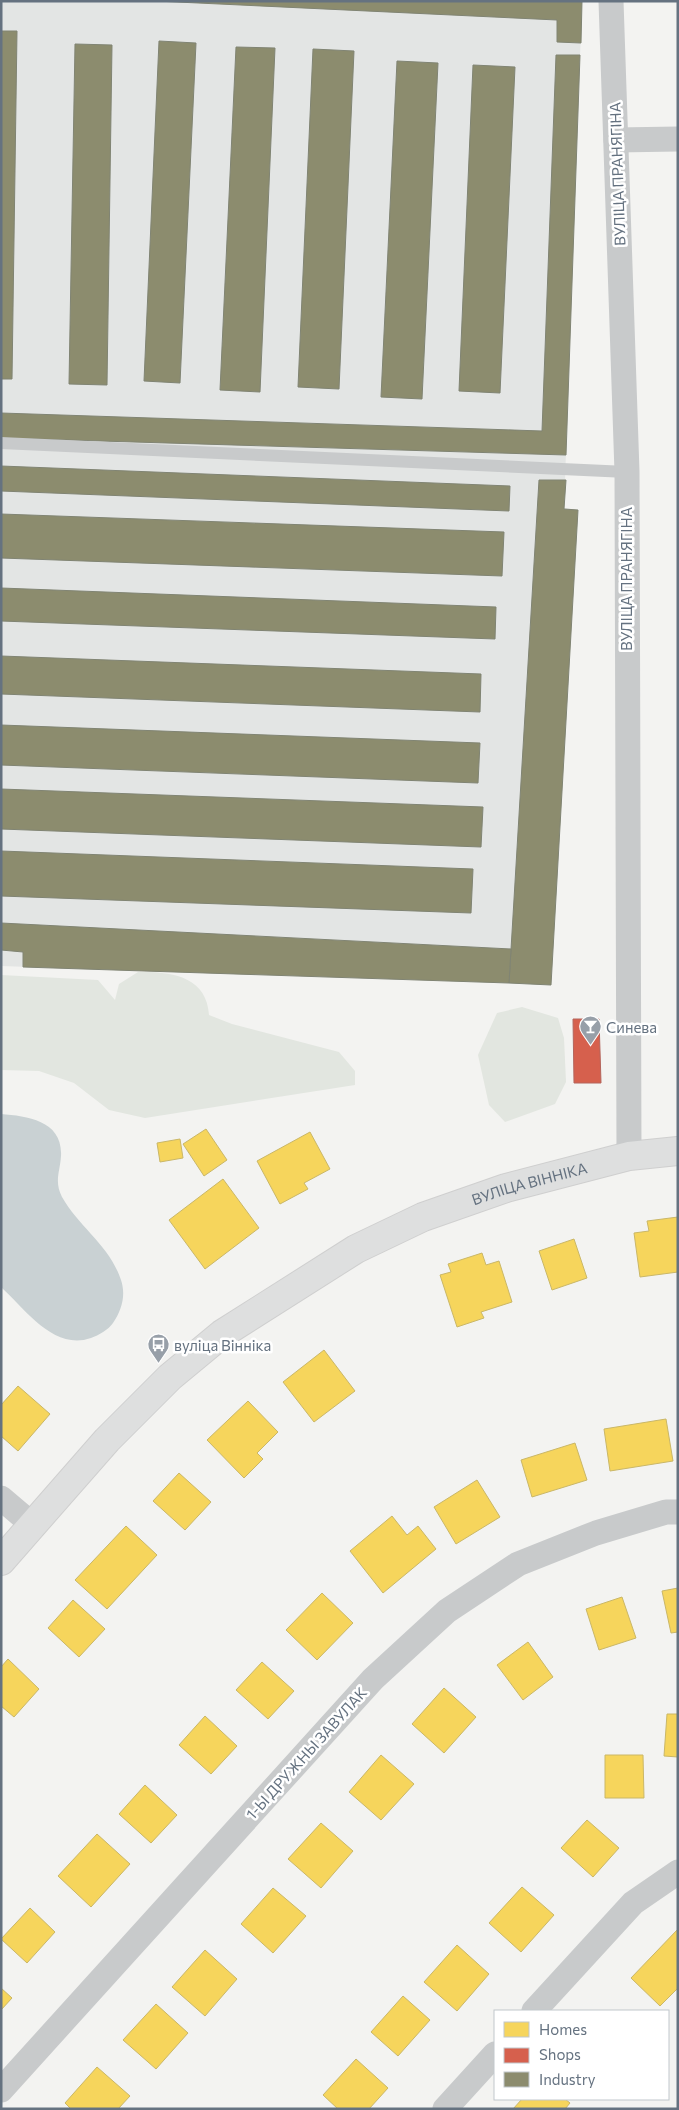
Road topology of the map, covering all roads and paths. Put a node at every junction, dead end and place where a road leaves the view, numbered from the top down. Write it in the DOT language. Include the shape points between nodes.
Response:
graph roads {
  1 [pos="611,1"];
  2 [pos="678,139"];
  3 [pos="616,140"];
  4 [pos="1,443"];
  5 [pos="626,472"];
  6 [pos="678,1151"];
  7 [pos="629,1156"];
  8 [pos="1,1498"];
  9 [pos="678,1512"];
  10 [pos="34,1526"];
  11 [pos="1,1561"];
  12 [pos="678,1872"];
  13 [pos="535,2010"];
  14 [pos="494,2055"];
  15 [pos="1,2090"];
  16 [pos="445,2109"];
  1 -- 3 [label="street, ВУЛІЦА ПРАНЯГІНА"];
  2 -- 3 [label="street"];
  3 -- 5 [label="street, ВУЛІЦА ПРАНЯГІНА"];
  4 -- 5 [label="lane"];
  5 -- 7 [label="street, ВУЛІЦА ПРАНЯГІНА"];
  6 -- 7 [label="street, ВУЛІЦА ВІННІКА"];
  7 -- 10 [label="street, ВУЛІЦА ВІННІКА" via="506,1188 423,1217 356,1249 222,1334 170,1377 107,1440"];
  8 -- 10 [label="street"];
  9 -- 15 [label="street, 1-Ы ДРУЖНЫ ЗАВУЛАК" via="666,1512 596,1533 518,1564 447,1611 373,1679"];
  10 -- 11 [label="street, ВУЛІЦА ВІННІКА"];
  12 -- 13 [label="street" via="633,1903"];
  14 -- 16 [label="street"];
}
